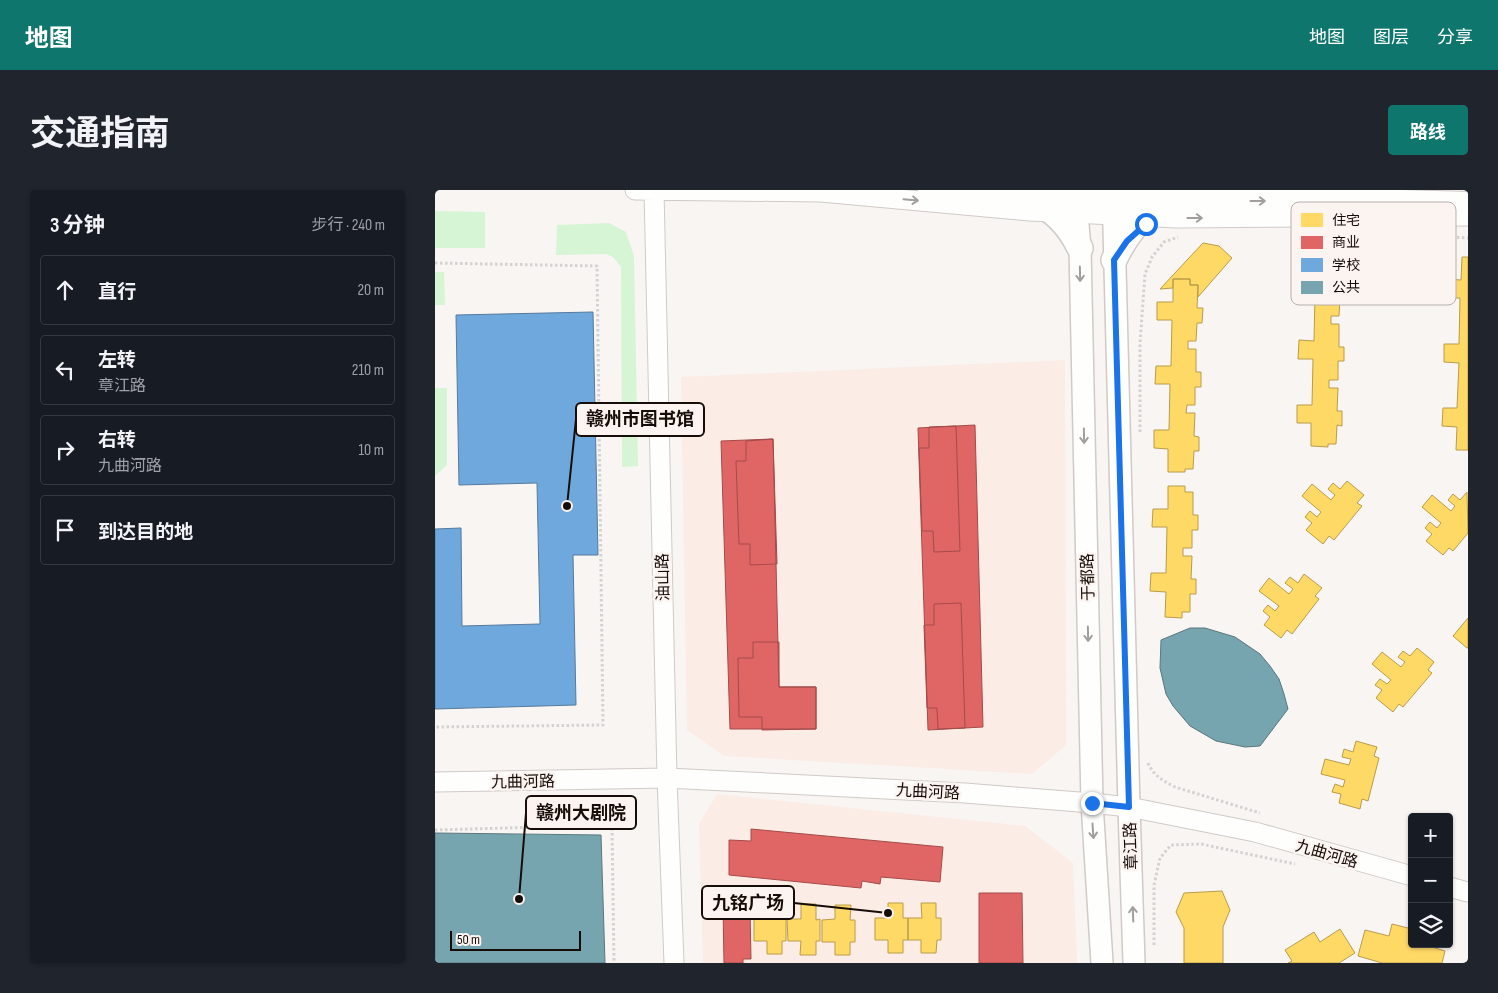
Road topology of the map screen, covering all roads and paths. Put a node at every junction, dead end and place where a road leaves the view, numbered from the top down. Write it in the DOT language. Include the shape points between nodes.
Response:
graph roads {
  1 [pos="635,190"];
  2 [pos="654,190"];
  3 [pos="930,190"];
  4 [pos="1076,200"];
  5 [pos="1114,202"];
  6 [pos="1036,206"];
  7 [pos="1291,208"];
  8 [pos="1156,211"];
  9 [pos="1291,213"];
  10 [pos="1184,234"];
  11 [pos="1079,248"];
  12 [pos="1114,260"];
  13 [pos="435,263"];
  14 [pos="1140,442"];
  15 [pos="435,727"];
  16 [pos="1145,756"];
  17 [pos="667,778"];
  18 [pos="435,782"];
  19 [pos="1092,803"];
  20 [pos="1129,807"];
  21 [pos="1261,813"];
  22 [pos="435,830"];
  23 [pos="1296,864"];
  24 [pos="1408,875"];
  25 [pos="1453,888"];
  26 [pos="1468,892"];
  27 [pos="1155,953"];
  28 [pos="615,963"];
  29 [pos="674,963"];
  30 [pos="1102,963"];
  31 [pos="1134,963"];
  1 -- 2 [label="street"];
  2 -- 6 [label="street, one-way" via="821,192"];
  2 -- 17 [label="street, 油山路"];
  3 -- 6 [label="main road"];
  4 -- 5 [label="main road"];
  4 -- 6 [label="main road"];
  4 -- 6 [label="street"];
  4 -- 11 [label="main road, 于都路"];
  5 -- 8 [label="main road"];
  5 -- 12 [label="main road, 章江路"];
  6 -- 11 [label="highway" via="1067,226"];
  8 -- 7 [label="main road, one-way"];
  8 -- 9 [label="street, one-way"];
  8 -- 12 [label="highway" via="1130,230"];
  10 -- 14 [label="path" via="1164,242 1152,257 1145,274"];
  11 -- 19 [label="main road, 于都路, one-way"];
  12 -- 20 [label="main road, 章江路"];
  13 -- 15 [label="path" via="597,266 603,725"];
  16 -- 21 [label="path" via="1152,771 1165,782"];
  17 -- 18 [label="street, 九曲河路"];
  17 -- 19 [label="street, 九曲河路" via="965,793"];
  17 -- 29 [label="street, 油山路"];
  19 -- 20 [label="street, 九曲河路"];
  19 -- 30 [label="main road, 于都路, one-way"];
  20 -- 24 [label="street, 九曲河路" via="1255,832"];
  31 -- 20 [label="main road, 章江路, one-way"];
  22 -- 28 [label="path" via="612,826"];
  23 -- 27 [label="path" via="1201,844 1171,844 1160,858 1154,885"];
  25 -- 26 [label="street"];
}
